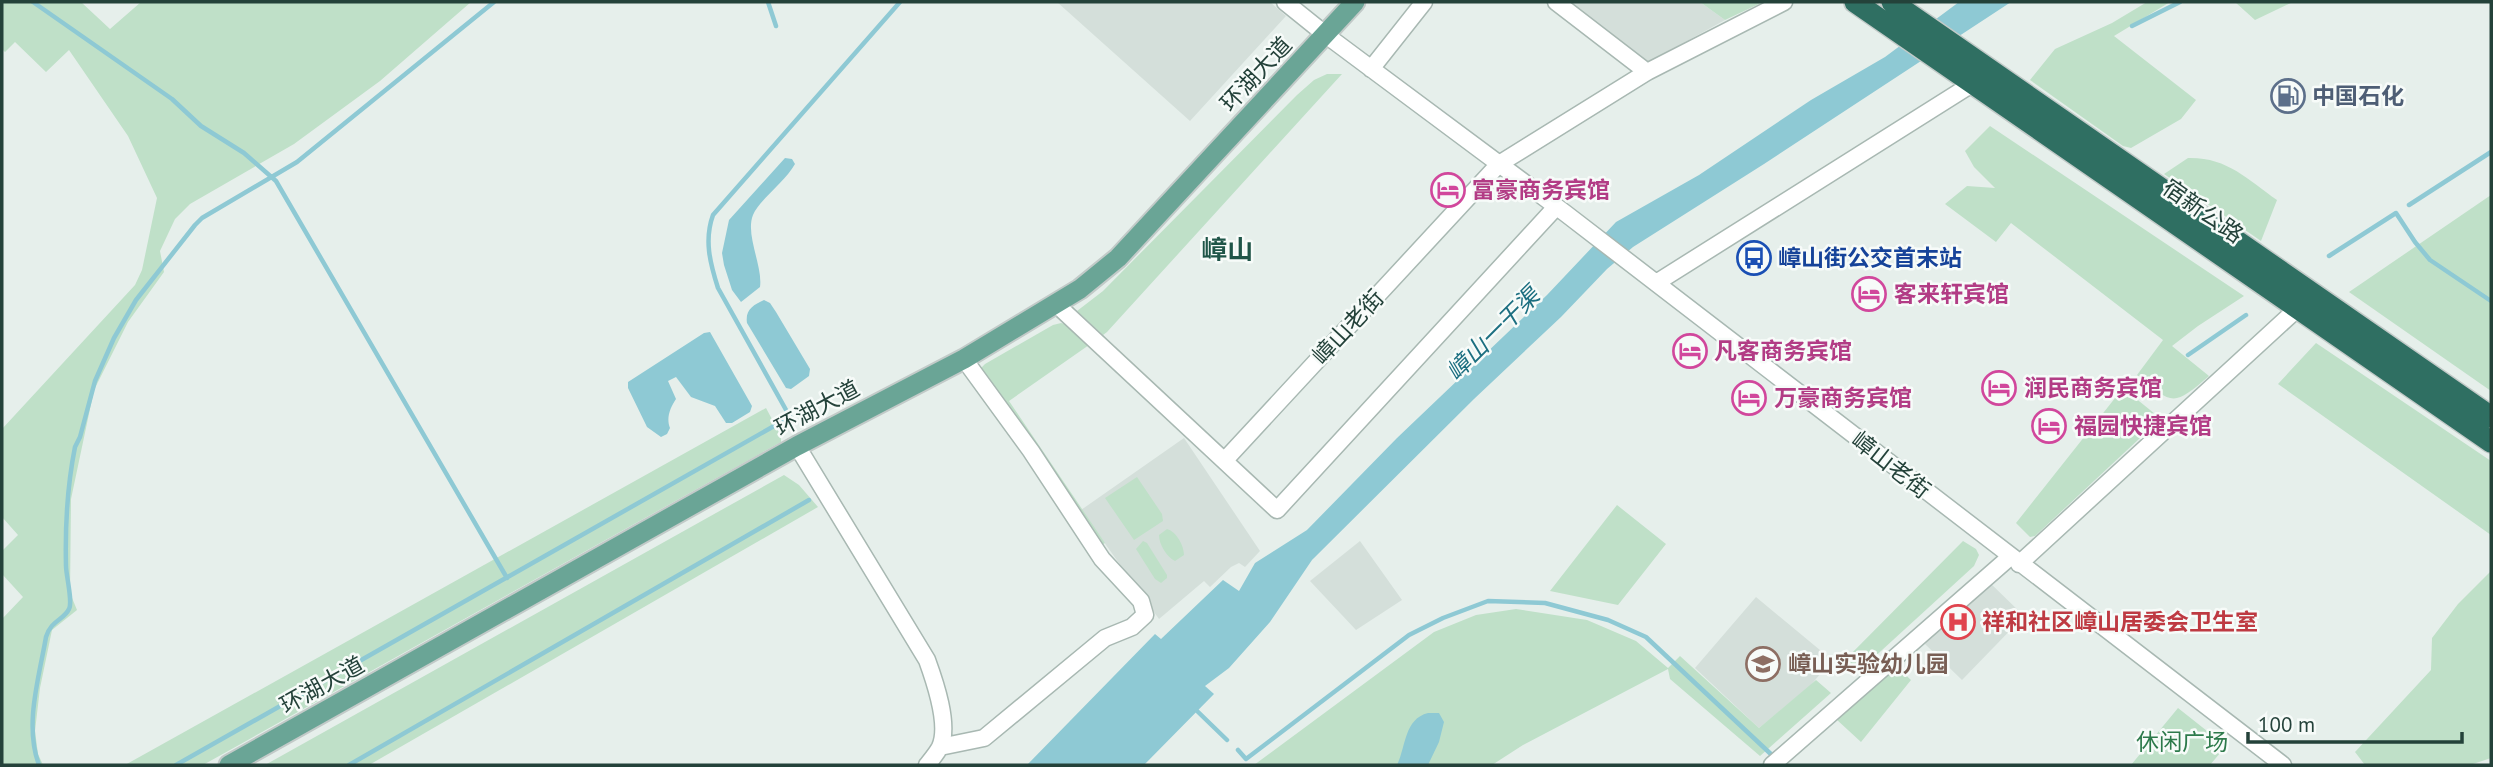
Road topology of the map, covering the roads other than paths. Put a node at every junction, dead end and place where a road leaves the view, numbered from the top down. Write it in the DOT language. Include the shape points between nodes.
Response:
graph roads {
  1 [pos="1285,2"];
  2 [pos="1355,2"];
  3 [pos="1424,2"];
  4 [pos="1556,2"];
  5 [pos="1784,2"];
  6 [pos="1855,2"];
  7 [pos="1891,10"];
  8 [pos="1326,35"];
  9 [pos="1371,69"];
  10 [pos="1647,72"];
  11 [pos="1978,75"];
  12 [pos="1499,164"];
  13 [pos="1561,210"];
  14 [pos="1650,279"];
  15 [pos="1057,305"];
  16 [pos="2298,308"];
  17 [pos="964,359"];
  18 [pos="2491,417"];
  19 [pos="2491,442"];
  20 [pos="797,446"];
  21 [pos="1225,460"];
  22 [pos="2015,561"];
  23 [pos="940,747"];
  24 [pos="1776,761"];
  25 [pos="229,765"];
  26 [pos="927,765"];
  27 [pos="2283,765"];
  1 -- 8 [label="street, 嶂山老街"];
  2 -- 8 [label="main road, 环湖大道"];
  3 -- 9 [label="street"];
  4 -- 10 [label="street"];
  5 -- 10 [label="street, 嶂山老街"];
  6 -- 7 [label="highway, 宿新公路"];
  7 -- 11 [label="highway, 宿新公路"];
  8 -- 9 [label="street, 嶂山老街"];
  8 -- 15 [label="main road, 环湖大道" via="1118,258"];
  9 -- 12 [label="street, 嶂山老街"];
  10 -- 12 [label="street, 嶂山老街"];
  11 -- 14 [label="street"];
  11 -- 16 [label="highway, 宿新公路"];
  11 -- 18 [label="highway, 宿新公路"];
  12 -- 13 [label="street, 嶂山老街"];
  12 -- 21 [label="street, 嶂山老街"];
  13 -- 14 [label="street, 嶂山老街"];
  13 -- 21 [label="street" via="1277,510"];
  14 -- 22 [label="street, 嶂山老街"];
  15 -- 17 [label="main road, 环湖大道"];
  15 -- 21 [label="street"];
  16 -- 19 [label="highway, 宿新公路"];
  16 -- 22 [label="street"];
  17 -- 20 [label="main road, 环湖大道"];
  17 -- 23 [label="street" via="1102,559 1141,601 1145,615 1132,627 1105,639 984,738"];
  20 -- 23 [label="street" via="927,660 942,717"];
  20 -- 25 [label="main road, 环湖大道"];
  22 -- 24 [label="street"];
  22 -- 27 [label="street, 嶂山老街"];
  23 -- 26 [label="street"];
}
